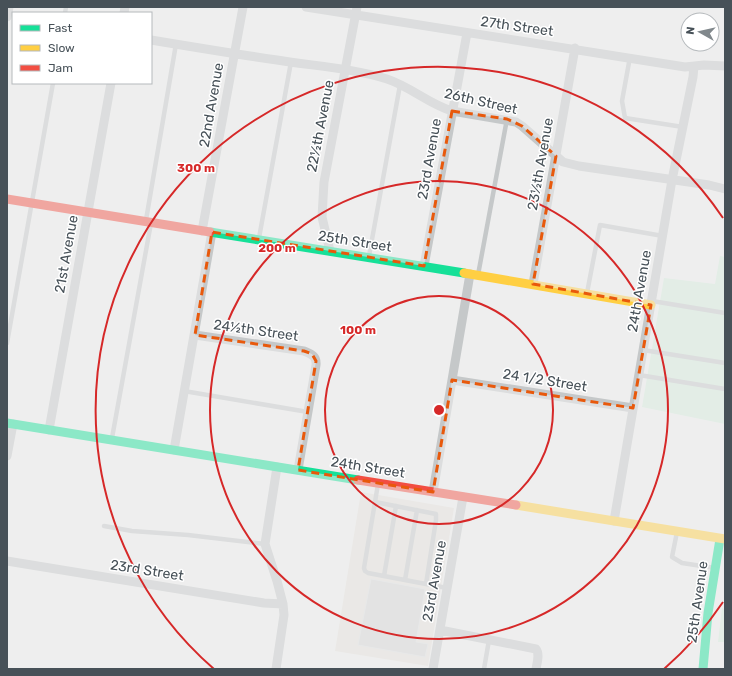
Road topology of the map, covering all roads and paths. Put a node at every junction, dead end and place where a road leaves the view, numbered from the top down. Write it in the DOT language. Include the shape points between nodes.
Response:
graph roads {
  1 [pos="9,7"];
  2 [pos="243,7"];
  3 [pos="306,7"];
  4 [pos="356,11"];
  5 [pos="7,17"];
  6 [pos="467,33"];
  7 [pos="152,40"];
  8 [pos="176,44"];
  9 [pos="575,48"];
  10 [pos="234,54"];
  11 [pos="630,58"];
  12 [pos="291,62"];
  13 [pos="694,66"];
  14 [pos="725,66"];
  15 [pos="346,71"];
  16 [pos="53,84"];
  17 [pos="111,84"];
  18 [pos="400,85"];
  19 [pos="452,111"];
  20 [pos="507,119"];
  21 [pos="683,127"];
  22 [pos="556,156"];
  23 [pos="672,180"];
  24 [pos="725,189"];
  25 [pos="7,199"];
  26 [pos="32,203"];
  27 [pos="88,213"];
  28 [pos="148,222"];
  29 [pos="202,231"];
  30 [pos="212,232"];
  31 [pos="663,236"];
  32 [pos="259,240"];
  33 [pos="330,251"];
  34 [pos="369,257"];
  35 [pos="424,266"];
  36 [pos="474,275"];
  37 [pos="533,284"];
  38 [pos="587,293"];
  39 [pos="651,303"];
  40 [pos="725,313"];
  41 [pos="195,336"];
  42 [pos="7,343"];
  43 [pos="643,350"];
  44 [pos="725,363"];
  45 [pos="639,375"];
  46 [pos="452,380"];
  47 [pos="725,388"];
  48 [pos="184,391"];
  49 [pos="633,408"];
  50 [pos="308,412"];
  51 [pos="10,423"];
  52 [pos="49,430"];
  53 [pos="112,440"];
  54 [pos="174,450"];
  55 [pos="7,456"];
  56 [pos="276,467"];
  57 [pos="298,470"];
  58 [pos="378,483"];
  59 [pos="433,492"];
  60 [pos="463,497"];
  61 [pos="375,502"];
  62 [pos="396,506"];
  63 [pos="418,510"];
  64 [pos="614,521"];
  65 [pos="104,526"];
  66 [pos="677,532"];
  67 [pos="722,539"];
  68 [pos="265,544"];
  69 [pos="7,561"];
  70 [pos="715,568"];
  71 [pos="384,576"];
  72 [pos="405,580"];
  73 [pos="426,584"];
  74 [pos="447,588"];
  75 [pos="283,604"];
  76 [pos="440,630"];
  77 [pos="489,640"];
  78 [pos="276,669"];
  79 [pos="433,669"];
  80 [pos="484,669"];
  81 [pos="536,669"];
  82 [pos="703,669"];
  1 -- 5 [label="street"];
  2 -- 10 [label="street, 22nd Avenue"];
  3 -- 4 [label="street, 27th Street"];
  4 -- 6 [label="street, 27th Street"];
  4 -- 15 [label="street, 22½th Avenue"];
  6 -- 9 [label="street, 27th Street"];
  6 -- 19 [label="street, 23rd Avenue"];
  7 -- 8 [label="street, 26th Street"];
  8 -- 10 [label="street, 26th Street"];
  8 -- 28 [label="lane"];
  9 -- 11 [label="street, 27th Street"];
  9 -- 22 [label="street, 23½th Avenue"];
  10 -- 12 [label="street, 26th Street"];
  10 -- 29 [label="street, 22nd Avenue"];
  11 -- 13 [label="street, 27th Street"];
  11 -- 21 [label="lane" via="622,101 625,118"];
  12 -- 15 [label="street, 26th Street"];
  12 -- 32 [label="lane"];
  13 -- 14 [label="street, 27th Street"];
  13 -- 21 [label="street, 24th Avenue"];
  15 -- 18 [label="street, 26th Street"];
  15 -- 33 [label="street, 22½th Avenue" via="324,182 322,217"];
  16 -- 26 [label="lane"];
  17 -- 27 [label="street, 21st Avenue"];
  18 -- 19 [label="street, 26th Street" via="437,106"];
  18 -- 34 [label="lane"];
  19 -- 20 [label="street, 26th Street"];
  19 -- 35 [label="street, 23rd Avenue"];
  20 -- 22 [label="street, 26th Street" via="522,126"];
  20 -- 36 [label="lane"];
  21 -- 23 [label="street, 24th Avenue"];
  22 -- 23 [label="street, 26th Street" via="569,164"];
  22 -- 37 [label="street, 23½th Avenue"];
  23 -- 24 [label="street, 26th Street"];
  23 -- 31 [label="street, 24th Avenue"];
  25 -- 26 [label="street, 25th Street"];
  26 -- 27 [label="street, 25th Street"];
  26 -- 42 [label="lane"];
  27 -- 28 [label="street, 25th Street"];
  27 -- 52 [label="street, 21st Avenue"];
  28 -- 29 [label="street, 25th Street"];
  28 -- 53 [label="lane"];
  29 -- 30 [label="street, 25th Street"];
  30 -- 32 [label="street, 25th Street"];
  30 -- 41 [label="street"];
  31 -- 38 [label="lane" via="600,225"];
  31 -- 39 [label="street, 24th Avenue"];
  32 -- 33 [label="street, 25th Street"];
  33 -- 34 [label="street, 25th Street"];
  34 -- 35 [label="street, 25th Street"];
  35 -- 36 [label="street, 25th Street"];
  36 -- 37 [label="street, 25th Street"];
  36 -- 46 [label="street"];
  37 -- 38 [label="street, 25th Street"];
  38 -- 39 [label="street, 25th Street"];
  39 -- 40 [label="lane"];
  39 -- 43 [label="street, 24th Avenue"];
  41 -- 48 [label="street"];
  41 -- 50 [label="street, 24½th Street" via="312,354 316,365"];
  43 -- 44 [label="lane"];
  43 -- 45 [label="street, 24th Avenue"];
  45 -- 47 [label="lane"];
  45 -- 49 [label="street, 24th Avenue"];
  46 -- 49 [label="street, 24 1/2 Street"];
  46 -- 59 [label="street"];
  48 -- 50 [label="lane"];
  48 -- 54 [label="street"];
  49 -- 64 [label="street, 24th Avenue"];
  50 -- 57 [label="street"];
  51 -- 52 [label="street, 24th Street"];
  51 -- 55 [label="street"];
  52 -- 53 [label="street, 24th Street"];
  53 -- 54 [label="street, 24th Street"];
  54 -- 56 [label="street, 24th Street"];
  56 -- 57 [label="street, 24th Street"];
  56 -- 68 [label="street"];
  57 -- 58 [label="street, 24th Street"];
  58 -- 59 [label="street, 24th Street"];
  58 -- 61 [label="lane"];
  59 -- 60 [label="street, 24th Street"];
  60 -- 64 [label="street, 24th Street"];
  60 -- 74 [label="street, 23rd Avenue"];
  61 -- 62 [label="lane"];
  61 -- 71 [label="lane" via="364,568 368,573"];
  62 -- 63 [label="lane"];
  62 -- 71 [label="lane"];
  63 -- 72 [label="lane"];
  63 -- 73 [label="lane" via="434,513 437,517"];
  64 -- 66 [label="street, 24th Street"];
  65 -- 68 [label="lane"];
  66 -- 67 [label="street, 24th Street"];
  66 -- 70 [label="lane" via="672,557 682,563"];
  67 -- 70 [label="street, 25th Avenue"];
  68 -- 75 [label="street"];
  69 -- 75 [label="street, 23rd Street"];
  70 -- 82 [label="street, 25th Avenue"];
  71 -- 72 [label="lane"];
  72 -- 73 [label="lane"];
  73 -- 74 [label="lane"];
  74 -- 76 [label="street, 23rd Avenue"];
  75 -- 78 [label="street" via="283,624"];
  76 -- 77 [label="street"];
  76 -- 79 [label="street, 23rd Avenue"];
  77 -- 80 [label="lane"];
  77 -- 81 [label="street" via="536,649"];
}
